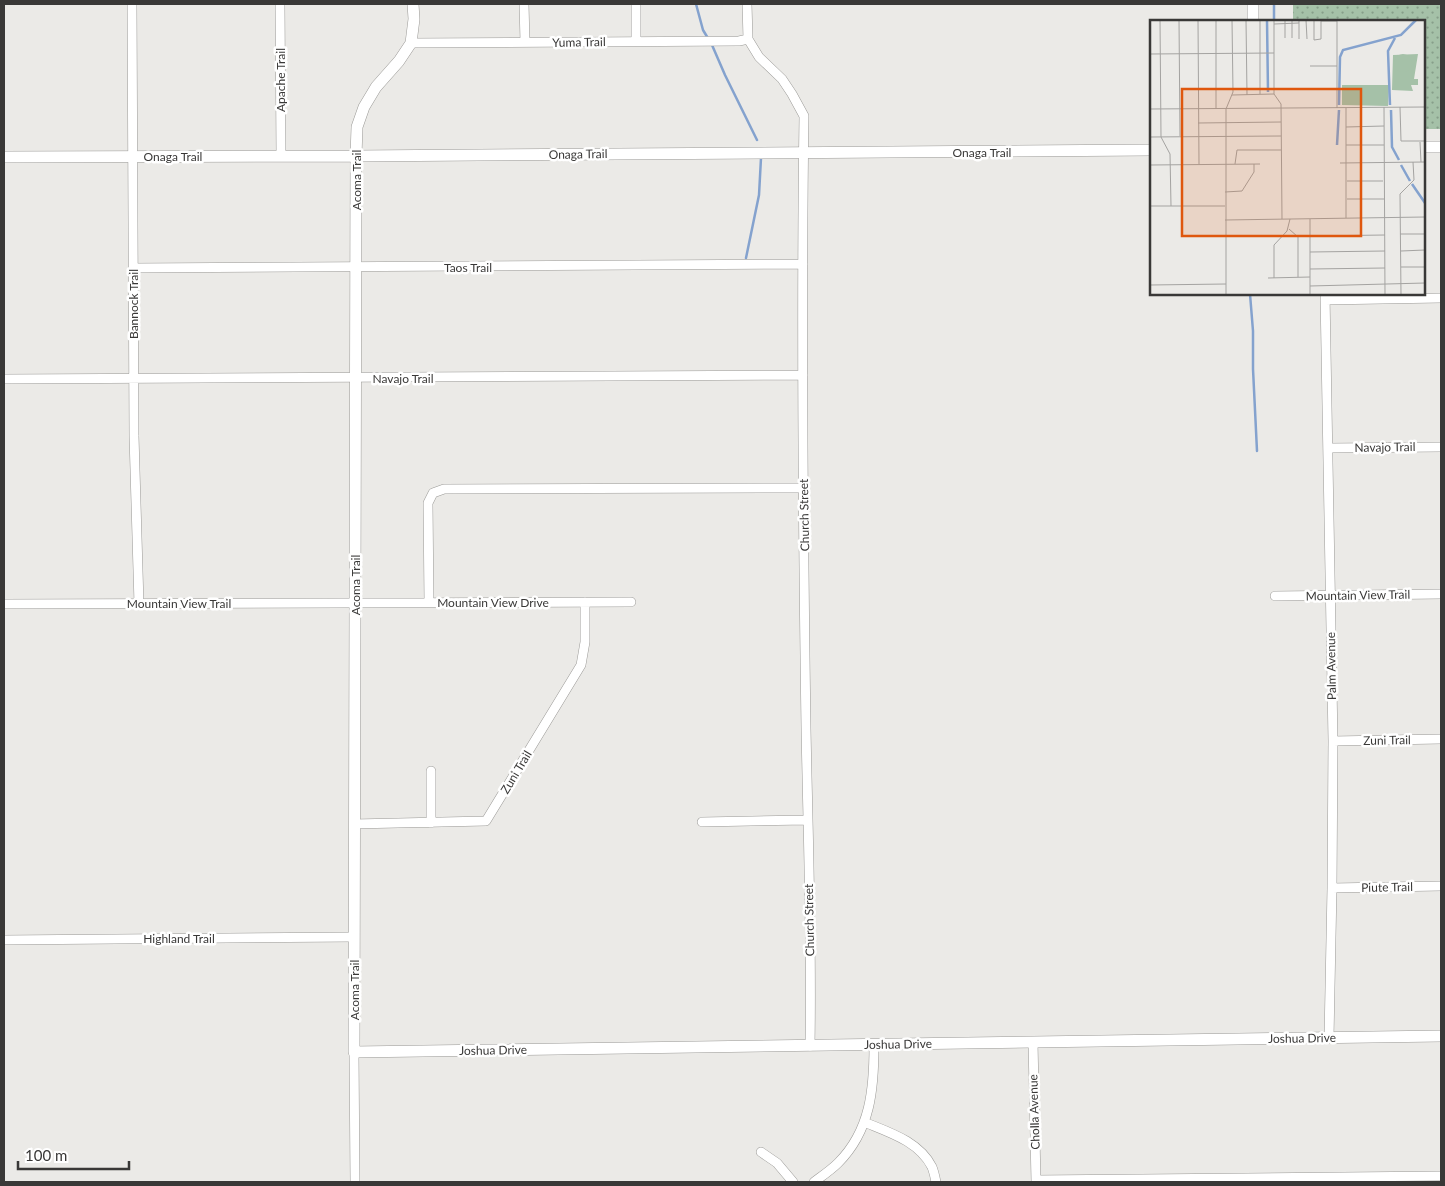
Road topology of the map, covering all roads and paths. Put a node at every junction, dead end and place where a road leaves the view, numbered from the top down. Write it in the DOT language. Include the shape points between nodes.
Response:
graph roads {
  1 [pos="132,4"];
  2 [pos="280,4"];
  3 [pos="414,4"];
  4 [pos="524,4"];
  5 [pos="636,4"];
  6 [pos="746,4"];
  7 [pos="1253,4"];
  8 [pos="1253,20"];
  9 [pos="748,39"];
  10 [pos="636,41"];
  11 [pos="524,42"];
  12 [pos="410,43"];
  13 [pos="1425,147"];
  14 [pos="1441,147"];
  15 [pos="1150,150"];
  16 [pos="803,152"];
  17 [pos="4,156"];
  18 [pos="132,156"];
  19 [pos="281,156"];
  20 [pos="356,156"];
  21 [pos="803,264"];
  22 [pos="133,268"];
  23 [pos="356,268"];
  24 [pos="1325,297"];
  25 [pos="1441,298"];
  26 [pos="803,375"];
  27 [pos="355,378"];
  28 [pos="4,379"];
  29 [pos="133,379"];
  30 [pos="1441,447"];
  31 [pos="1328,448"];
  32 [pos="804,488"];
  33 [pos="1441,594"];
  34 [pos="1330,595"];
  35 [pos="1276,596"];
  36 [pos="355,602"];
  37 [pos="429,602"];
  38 [pos="586,602"];
  39 [pos="631,602"];
  40 [pos="4,604"];
  41 [pos="139,604"];
  42 [pos="1441,739"];
  43 [pos="1333,741"];
  44 [pos="431,771"];
  45 [pos="807,820"];
  46 [pos="702,822"];
  47 [pos="431,823"];
  48 [pos="354,824"];
  49 [pos="1441,886"];
  50 [pos="1332,888"];
  51 [pos="354,937"];
  52 [pos="4,940"];
  53 [pos="1441,1036"];
  54 [pos="1329,1038"];
  55 [pos="1033,1042"];
  56 [pos="874,1045"];
  57 [pos="810,1046"];
  58 [pos="354,1052"];
  59 [pos="864,1122"];
  60 [pos="761,1152"];
  61 [pos="1441,1176"];
  62 [pos="1036,1181"];
  63 [pos="354,1182"];
  64 [pos="793,1182"];
  65 [pos="814,1182"];
  66 [pos="936,1182"];
  1 -- 18 [label="street, Bannock Trail"];
  2 -- 19 [label="street, Apache Trail"];
  3 -- 12 [label="street, Acoma Trail"];
  4 -- 11 [label="street"];
  5 -- 10 [label="street"];
  6 -- 9 [label="street"];
  7 -- 8 [label="street"];
  9 -- 10 [label="street, Yuma Trail"];
  9 -- 16 [label="street, Church Street" via="759,57 782,80 804,116"];
  10 -- 11 [label="street, Yuma Trail"];
  11 -- 12 [label="street, Yuma Trail"];
  12 -- 20 [label="street, Acoma Trail" via="364,107 357,128"];
  13 -- 14 [label="street"];
  15 -- 16 [label="street, Onaga Trail"];
  16 -- 20 [label="street, Onaga Trail"];
  16 -- 21 [label="street, Church Street"];
  17 -- 18 [label="street, Onaga Trail"];
  18 -- 19 [label="street, Onaga Trail"];
  18 -- 22 [label="street, Bannock Trail"];
  19 -- 20 [label="street, Onaga Trail"];
  20 -- 23 [label="street, Acoma Trail"];
  21 -- 23 [label="street, Taos Trail"];
  21 -- 26 [label="street, Church Street"];
  22 -- 23 [label="street, Taos Trail"];
  22 -- 29 [label="street, Bannock Trail"];
  23 -- 27 [label="street, Acoma Trail"];
  24 -- 25 [label="street"];
  24 -- 31 [label="street, Palm Avenue"];
  26 -- 27 [label="street, Navajo Trail"];
  26 -- 32 [label="street, Church Street"];
  27 -- 29 [label="street, Navajo Trail"];
  27 -- 36 [label="street, Acoma Trail"];
  28 -- 29 [label="street, Navajo Trail"];
  29 -- 41 [label="street, Bannock Trail"];
  30 -- 31 [label="street, Navajo Trail"];
  31 -- 34 [label="street, Palm Avenue"];
  32 -- 37 [label="street" via="444,489 433,493 428,503"];
  32 -- 45 [label="street, Church Street"];
  33 -- 34 [label="street, Mountain View Trail"];
  34 -- 35 [label="street, Mountain View Trail"];
  34 -- 43 [label="street, Palm Avenue"];
  36 -- 37 [label="street, Mountain View Drive"];
  36 -- 41 [label="street, Mountain View Trail"];
  36 -- 48 [label="street, Acoma Trail"];
  37 -- 38 [label="street, Mountain View Drive"];
  38 -- 39 [label="street, Mountain View Drive"];
  38 -- 47 [label="street, Zuni Trail" via="581,664 486,821"];
  40 -- 41 [label="street, Mountain View Trail"];
  42 -- 43 [label="street, Zuni Trail"];
  43 -- 50 [label="street, Palm Avenue"];
  44 -- 47 [label="street"];
  45 -- 46 [label="street"];
  45 -- 57 [label="street, Church Street"];
  47 -- 48 [label="street, Zuni Trail"];
  48 -- 51 [label="street, Acoma Trail"];
  49 -- 50 [label="street, Piute Trail"];
  50 -- 54 [label="street, Palm Avenue"];
  51 -- 52 [label="street, Highland Trail"];
  51 -- 58 [label="street, Acoma Trail"];
  53 -- 54 [label="street, Joshua Drive"];
  54 -- 55 [label="street, Joshua Drive"];
  55 -- 56 [label="street, Joshua Drive"];
  55 -- 62 [label="street, Cholla Avenue"];
  56 -- 57 [label="street, Joshua Drive"];
  56 -- 59 [label="street" via="872,1096"];
  57 -- 58 [label="street, Joshua Drive"];
  58 -- 63 [label="street, Acoma Trail"];
  59 -- 65 [label="street" via="853,1145"];
  59 -- 66 [label="street" via="903,1139 921,1152 932,1167"];
  60 -- 64 [label="street"];
  61 -- 62 [label="street"];
}
